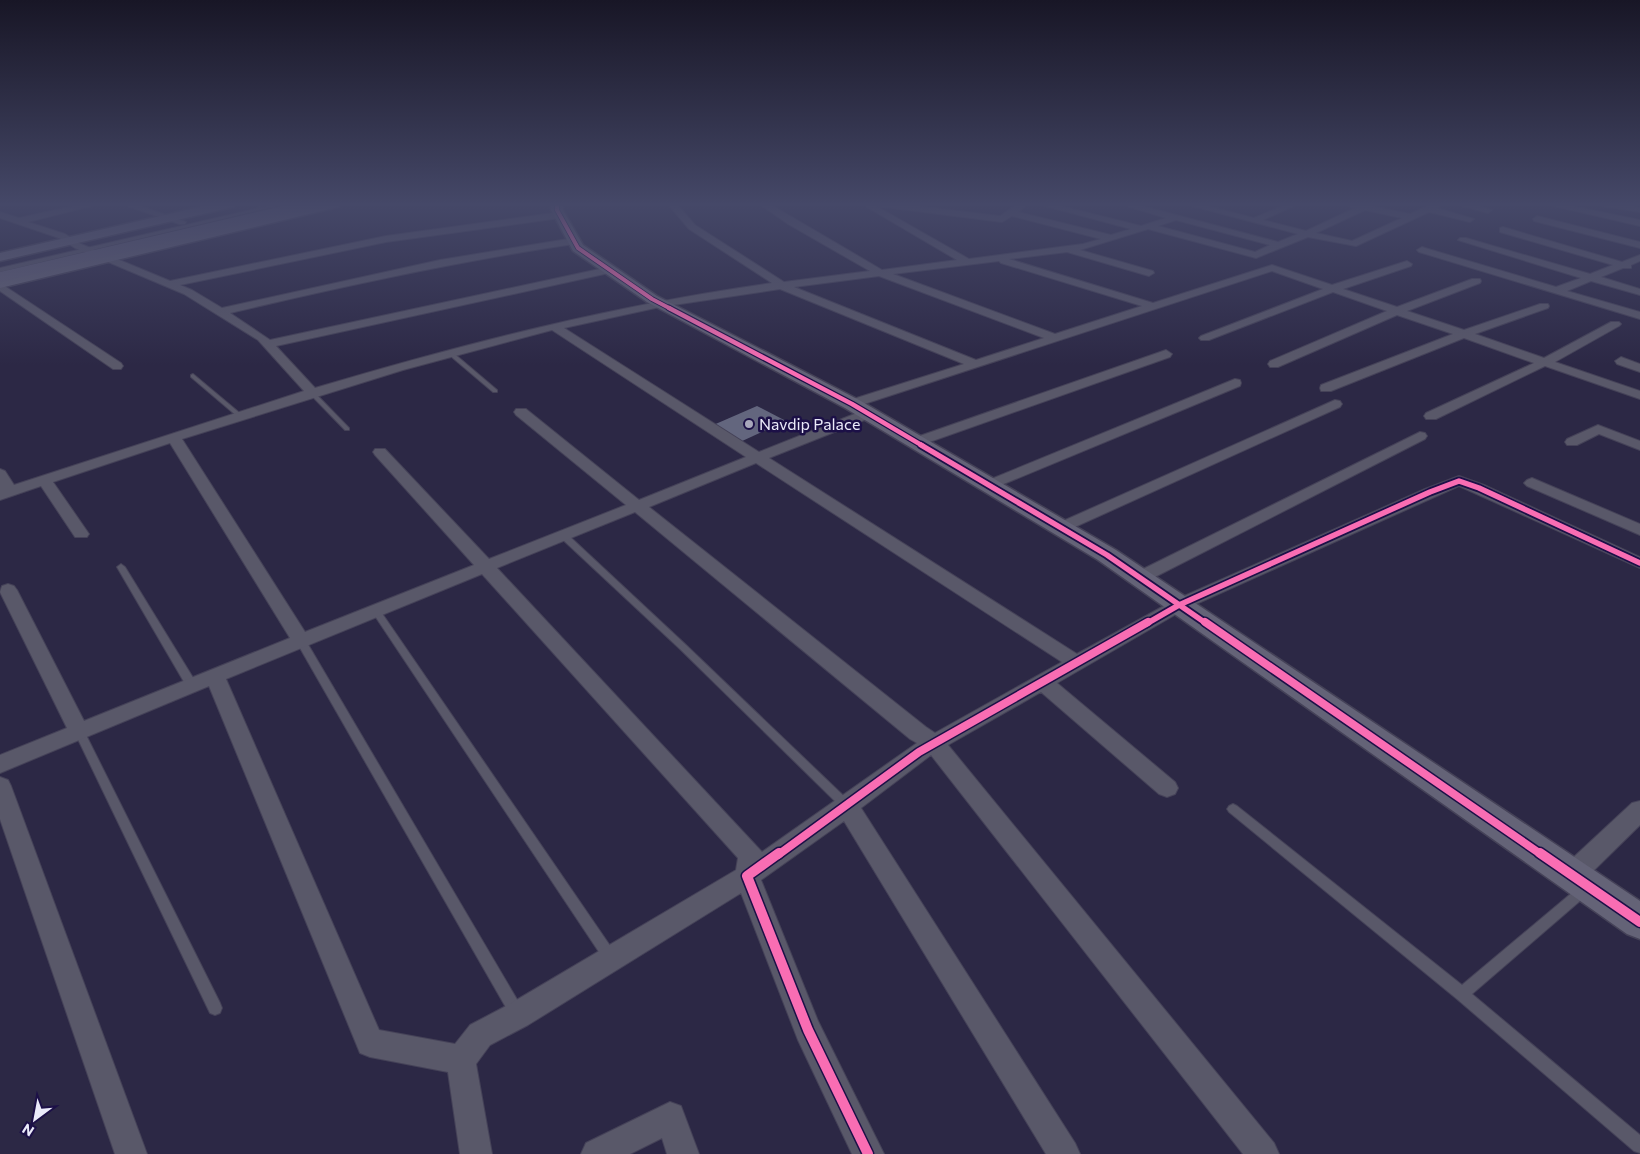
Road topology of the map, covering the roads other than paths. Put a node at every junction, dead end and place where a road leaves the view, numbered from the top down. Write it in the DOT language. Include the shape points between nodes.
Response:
graph roads {
  1 [pos="45,257"];
  2 [pos="58,257"];
  3 [pos="66,257"];
  4 [pos="71,257"];
  5 [pos="104,257"];
  6 [pos="300,257"];
  7 [pos="479,257"];
  8 [pos="590,257"];
  9 [pos="738,257"];
  10 [pos="852,257"];
  11 [pos="958,257"];
  12 [pos="1006,257"];
  13 [pos="1092,257"];
  14 [pos="1444,257"];
  15 [pos="1521,257"];
  16 [pos="1597,257"];
  17 [pos="996,258"];
  18 [pos="1640,258"];
  19 [pos="967,262"];
  20 [pos="0,264"];
  21 [pos="1407,264"];
  22 [pos="1625,265"];
  23 [pos="1640,269"];
  24 [pos="0,270"];
  25 [pos="609,270"];
  26 [pos="880,273"];
  27 [pos="1150,273"];
  28 [pos="0,277"];
  29 [pos="1593,278"];
  30 [pos="1476,280"];
  31 [pos="168,284"];
  32 [pos="0,285"];
  33 [pos="783,286"];
  34 [pos="1332,289"];
  35 [pos="1556,291"];
  36 [pos="1640,292"];
  37 [pos="661,304"];
  38 [pos="1152,306"];
  39 [pos="1544,306"];
  40 [pos="1397,311"];
  41 [pos="220,312"];
  42 [pos="1640,316"];
  43 [pos="1616,324"];
  44 [pos="553,326"];
  45 [pos="1464,334"];
  46 [pos="1054,338"];
  47 [pos="1205,338"];
  48 [pos="267,344"];
  49 [pos="449,352"];
  50 [pos="1166,354"];
  51 [pos="1621,361"];
  52 [pos="1545,362"];
  53 [pos="975,364"];
  54 [pos="1274,364"];
  55 [pos="117,366"];
  56 [pos="1640,368"];
  57 [pos="193,376"];
  58 [pos="1235,383"];
  59 [pos="1326,388"];
  60 [pos="495,391"];
  61 [pos="312,393"];
  62 [pos="1640,395"];
  63 [pos="1335,404"];
  64 [pos="860,409"];
  65 [pos="521,412"];
  66 [pos="240,416"];
  67 [pos="1431,416"];
  68 [pos="347,429"];
  69 [pos="1420,436"];
  70 [pos="174,437"];
  71 [pos="916,442"];
  72 [pos="1572,442"];
  73 [pos="1640,446"];
  74 [pos="380,452"];
  75 [pos="758,458"];
  76 [pos="0,474"];
  77 [pos="44,480"];
  78 [pos="1532,484"];
  79 [pos="989,486"];
  80 [pos="5,494"];
  81 [pos="639,506"];
  82 [pos="1060,528"];
  83 [pos="1640,530"];
  84 [pos="81,534"];
  85 [pos="564,536"];
  86 [pos="1640,563"];
  87 [pos="121,567"];
  88 [pos="486,568"];
  89 [pos="1139,578"];
  90 [pos="8,590"];
  91 [pos="1179,605"];
  92 [pos="376,611"];
  93 [pos="301,641"];
  94 [pos="1077,663"];
  95 [pos="214,675"];
  96 [pos="1043,682"];
  97 [pos="191,684"];
  98 [pos="79,731"];
  99 [pos="934,743"];
  100 [pos="0,764"];
  101 [pos="0,786"];
  102 [pos="1168,788"];
  103 [pos="847,806"];
  104 [pos="1233,808"];
  105 [pos="1640,810"];
  106 [pos="747,876"];
  107 [pos="1579,881"];
  108 [pos="1640,922"];
  109 [pos="610,958"];
  110 [pos="1462,994"];
  111 [pos="214,1008"];
  112 [pos="518,1015"];
  113 [pos="461,1060"];
  114 [pos="1640,1145"];
  115 [pos="131,1154"];
  116 [pos="476,1154"];
  117 [pos="597,1154"];
  118 [pos="683,1154"];
  119 [pos="868,1154"];
  120 [pos="1064,1154"];
  121 [pos="1263,1154"];
  1 -- 20 [label="main road"];
  2 -- 24 [label="lane"];
  3 -- 28 [label="main road"];
  4 -- 32 [label="street"];
  5 -- 31 [label="street"];
  6 -- 31 [label="street"];
  7 -- 41 [label="street"];
  8 -- 25 [label="street"];
  9 -- 33 [label="street"];
  10 -- 26 [label="street"];
  11 -- 19 [label="street"];
  12 -- 17 [label="street"];
  13 -- 27 [label="street"];
  14 -- 35 [label="street"];
  15 -- 29 [label="street"];
  16 -- 22 [label="street"];
  17 -- 19 [label="street"];
  17 -- 38 [label="street"];
  18 -- 22 [label="street"];
  19 -- 26 [label="street"];
  21 -- 34 [label="street"];
  22 -- 23 [label="street"];
  22 -- 29 [label="street"];
  25 -- 37 [label="street"];
  25 -- 48 [label="street"];
  26 -- 33 [label="street"];
  26 -- 46 [label="street"];
  29 -- 35 [label="street"];
  29 -- 36 [label="street"];
  30 -- 40 [label="street"];
  31 -- 41 [label="street"];
  32 -- 55 [label="street"];
  33 -- 37 [label="street"];
  33 -- 53 [label="street"];
  34 -- 38 [label="street" via="1272,268"];
  34 -- 40 [label="street"];
  34 -- 47 [label="street"];
  35 -- 42 [label="street"];
  37 -- 44 [label="street"];
  37 -- 64 [label="street"];
  38 -- 46 [label="street"];
  39 -- 45 [label="street"];
  40 -- 45 [label="street"];
  40 -- 54 [label="street"];
  41 -- 48 [label="street"];
  43 -- 52 [label="street"];
  44 -- 49 [label="street"];
  44 -- 75 [label="street"];
  45 -- 52 [label="street"];
  45 -- 59 [label="street"];
  46 -- 53 [label="street"];
  48 -- 61 [label="street"];
  49 -- 60 [label="lane"];
  49 -- 61 [label="street"];
  50 -- 71 [label="street"];
  51 -- 56 [label="street"];
  52 -- 62 [label="street"];
  52 -- 67 [label="street"];
  53 -- 64 [label="street"];
  57 -- 66 [label="lane"];
  58 -- 79 [label="street"];
  61 -- 66 [label="street"];
  61 -- 68 [label="lane"];
  63 -- 82 [label="street"];
  64 -- 71 [label="street"];
  64 -- 75 [label="street"];
  65 -- 81 [label="street"];
  66 -- 70 [label="street"];
  69 -- 89 [label="street"];
  70 -- 77 [label="street"];
  70 -- 93 [label="street"];
  71 -- 79 [label="street"];
  72 -- 73 [label="street" via="1598,429"];
  74 -- 88 [label="street"];
  75 -- 81 [label="street"];
  75 -- 94 [label="street"];
  76 -- 80 [label="street"];
  77 -- 80 [label="street"];
  77 -- 84 [label="street"];
  78 -- 83 [label="street"];
  79 -- 82 [label="street"];
  81 -- 85 [label="street"];
  81 -- 99 [label="street" via="910,727"];
  82 -- 89 [label="street"];
  85 -- 88 [label="street"];
  85 -- 103 [label="lane"];
  86 -- 91 [label="street" via="1479,488 1459,482 1430,492"];
  87 -- 97 [label="lane"];
  88 -- 92 [label="street"];
  88 -- 106 [label="street" via="751,855"];
  89 -- 91 [label="street"];
  90 -- 98 [label="street"];
  91 -- 94 [label="street"];
  91 -- 107 [label="street"];
  92 -- 93 [label="street"];
  92 -- 109 [label="lane"];
  93 -- 95 [label="street"];
  93 -- 112 [label="lane"];
  94 -- 96 [label="street"];
  95 -- 97 [label="street"];
  95 -- 113 [label="street" via="370,1042"];
  96 -- 99 [label="street"];
  96 -- 102 [label="street"];
  97 -- 98 [label="street"];
  98 -- 100 [label="street"];
  98 -- 111 [label="lane"];
  99 -- 103 [label="street"];
  99 -- 121 [label="street"];
  101 -- 115 [label="street"];
  103 -- 106 [label="street"];
  103 -- 120 [label="street"];
  104 -- 110 [label="lane"];
  105 -- 107 [label="street"];
  106 -- 109 [label="street"];
  106 -- 119 [label="street" via="808,1030"];
  107 -- 108 [label="street"];
  107 -- 110 [label="lane"];
  109 -- 112 [label="street"];
  110 -- 114 [label="lane"];
  112 -- 113 [label="street" via="480,1035"];
  113 -- 116 [label="street"];
  117 -- 118 [label="street" via="670,1117"];
}
